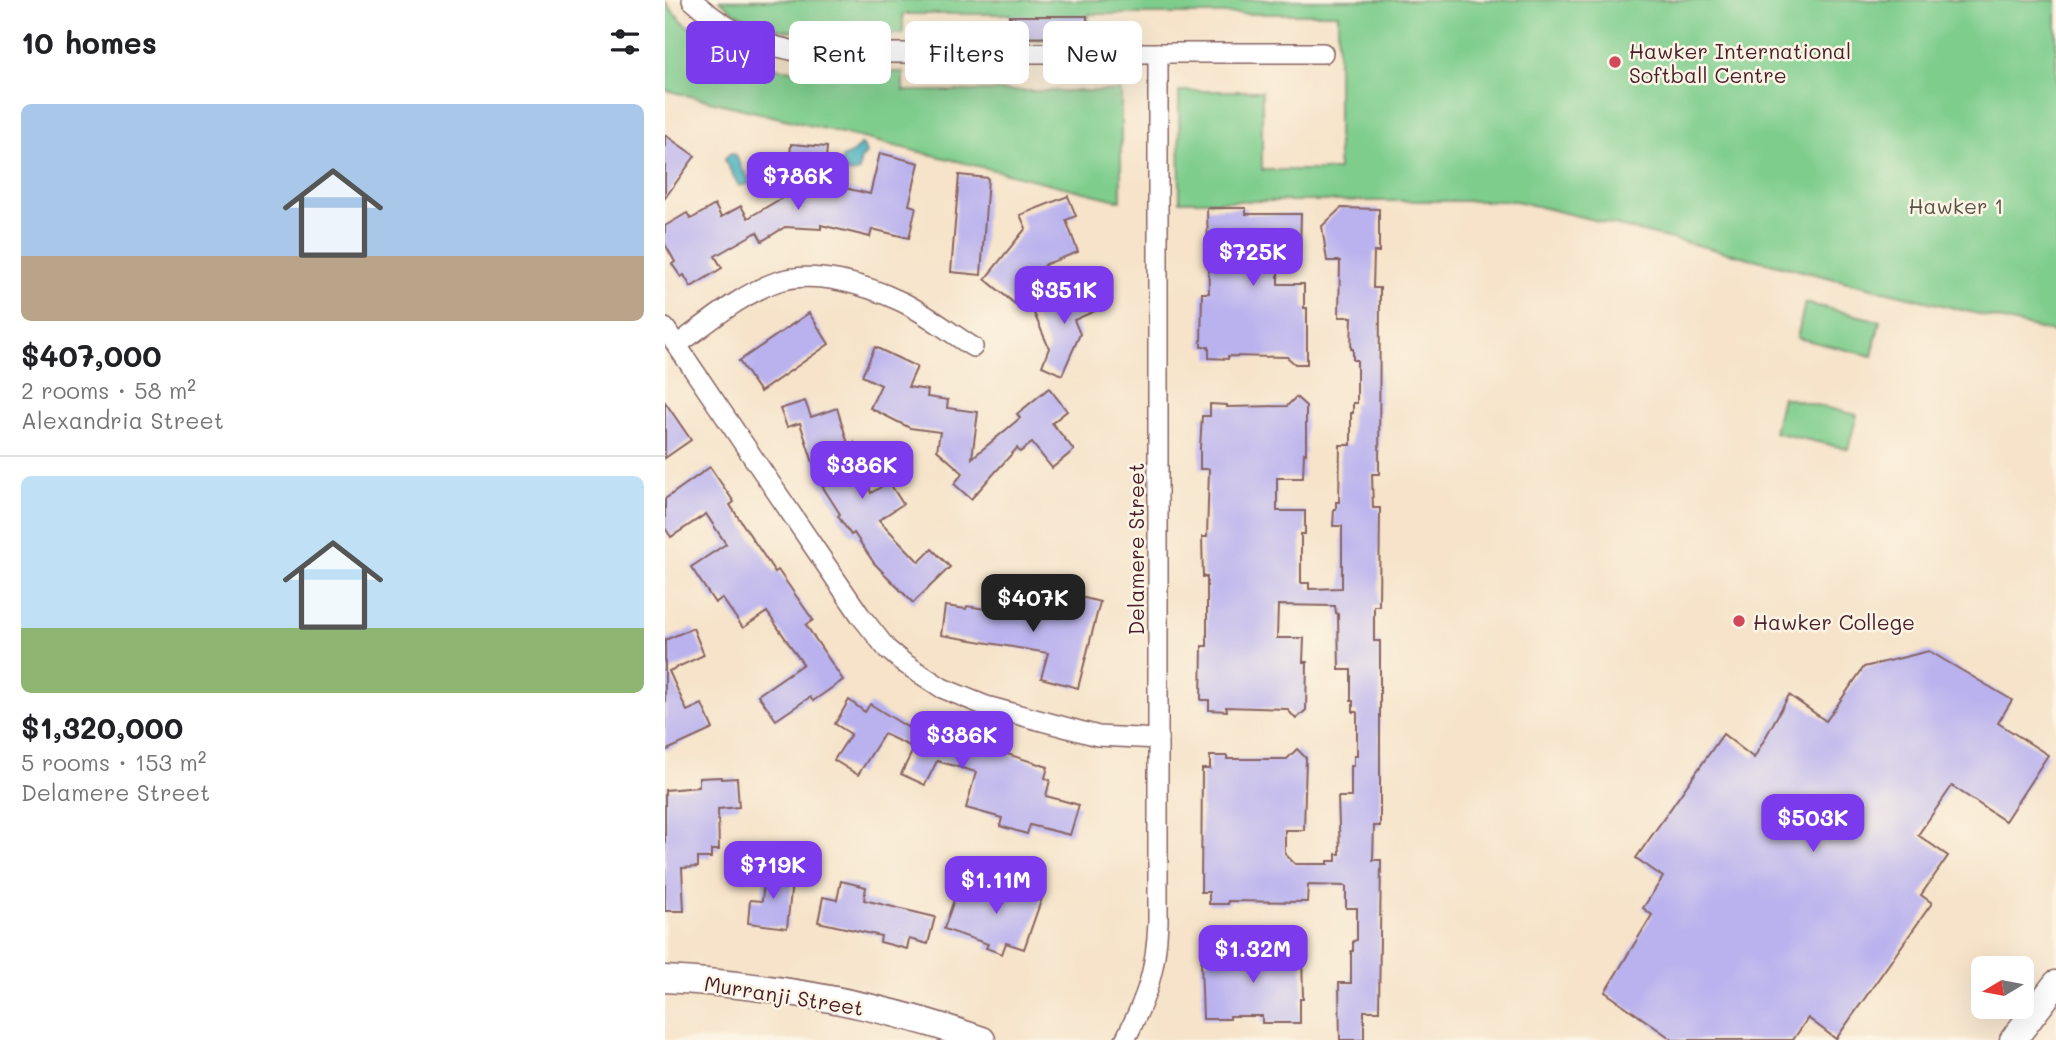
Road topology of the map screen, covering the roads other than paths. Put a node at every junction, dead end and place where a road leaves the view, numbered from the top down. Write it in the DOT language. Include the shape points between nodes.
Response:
graph roads {
  1 [pos="692,0"];
  2 [pos="1159,53"];
  3 [pos="1322,53"];
  4 [pos="665,328"];
  5 [pos="677,345"];
  6 [pos="973,347"];
  7 [pos="1158,739"];
  8 [pos="665,979"];
  9 [pos="2056,984"];
  10 [pos="2017,1039"];
  11 [pos="982,1040"];
  12 [pos="1125,1040"];
  1 -- 2 [label="street" via="717,22 749,40 805,53"];
  2 -- 3 [label="street"];
  2 -- 7 [label="street, Delamere Street"];
  4 -- 5 [label="street"];
  5 -- 6 [label="street" via="775,282 806,276 835,279 901,302"];
  5 -- 7 [label="street" via="860,615 904,663 942,688 986,706 1098,736"];
  7 -- 12 [label="street, Delamere Street" via="1157,956"];
  8 -- 11 [label="street, Murranji Street" via="721,982 819,997"];
  9 -- 10 [label="street"];
}
